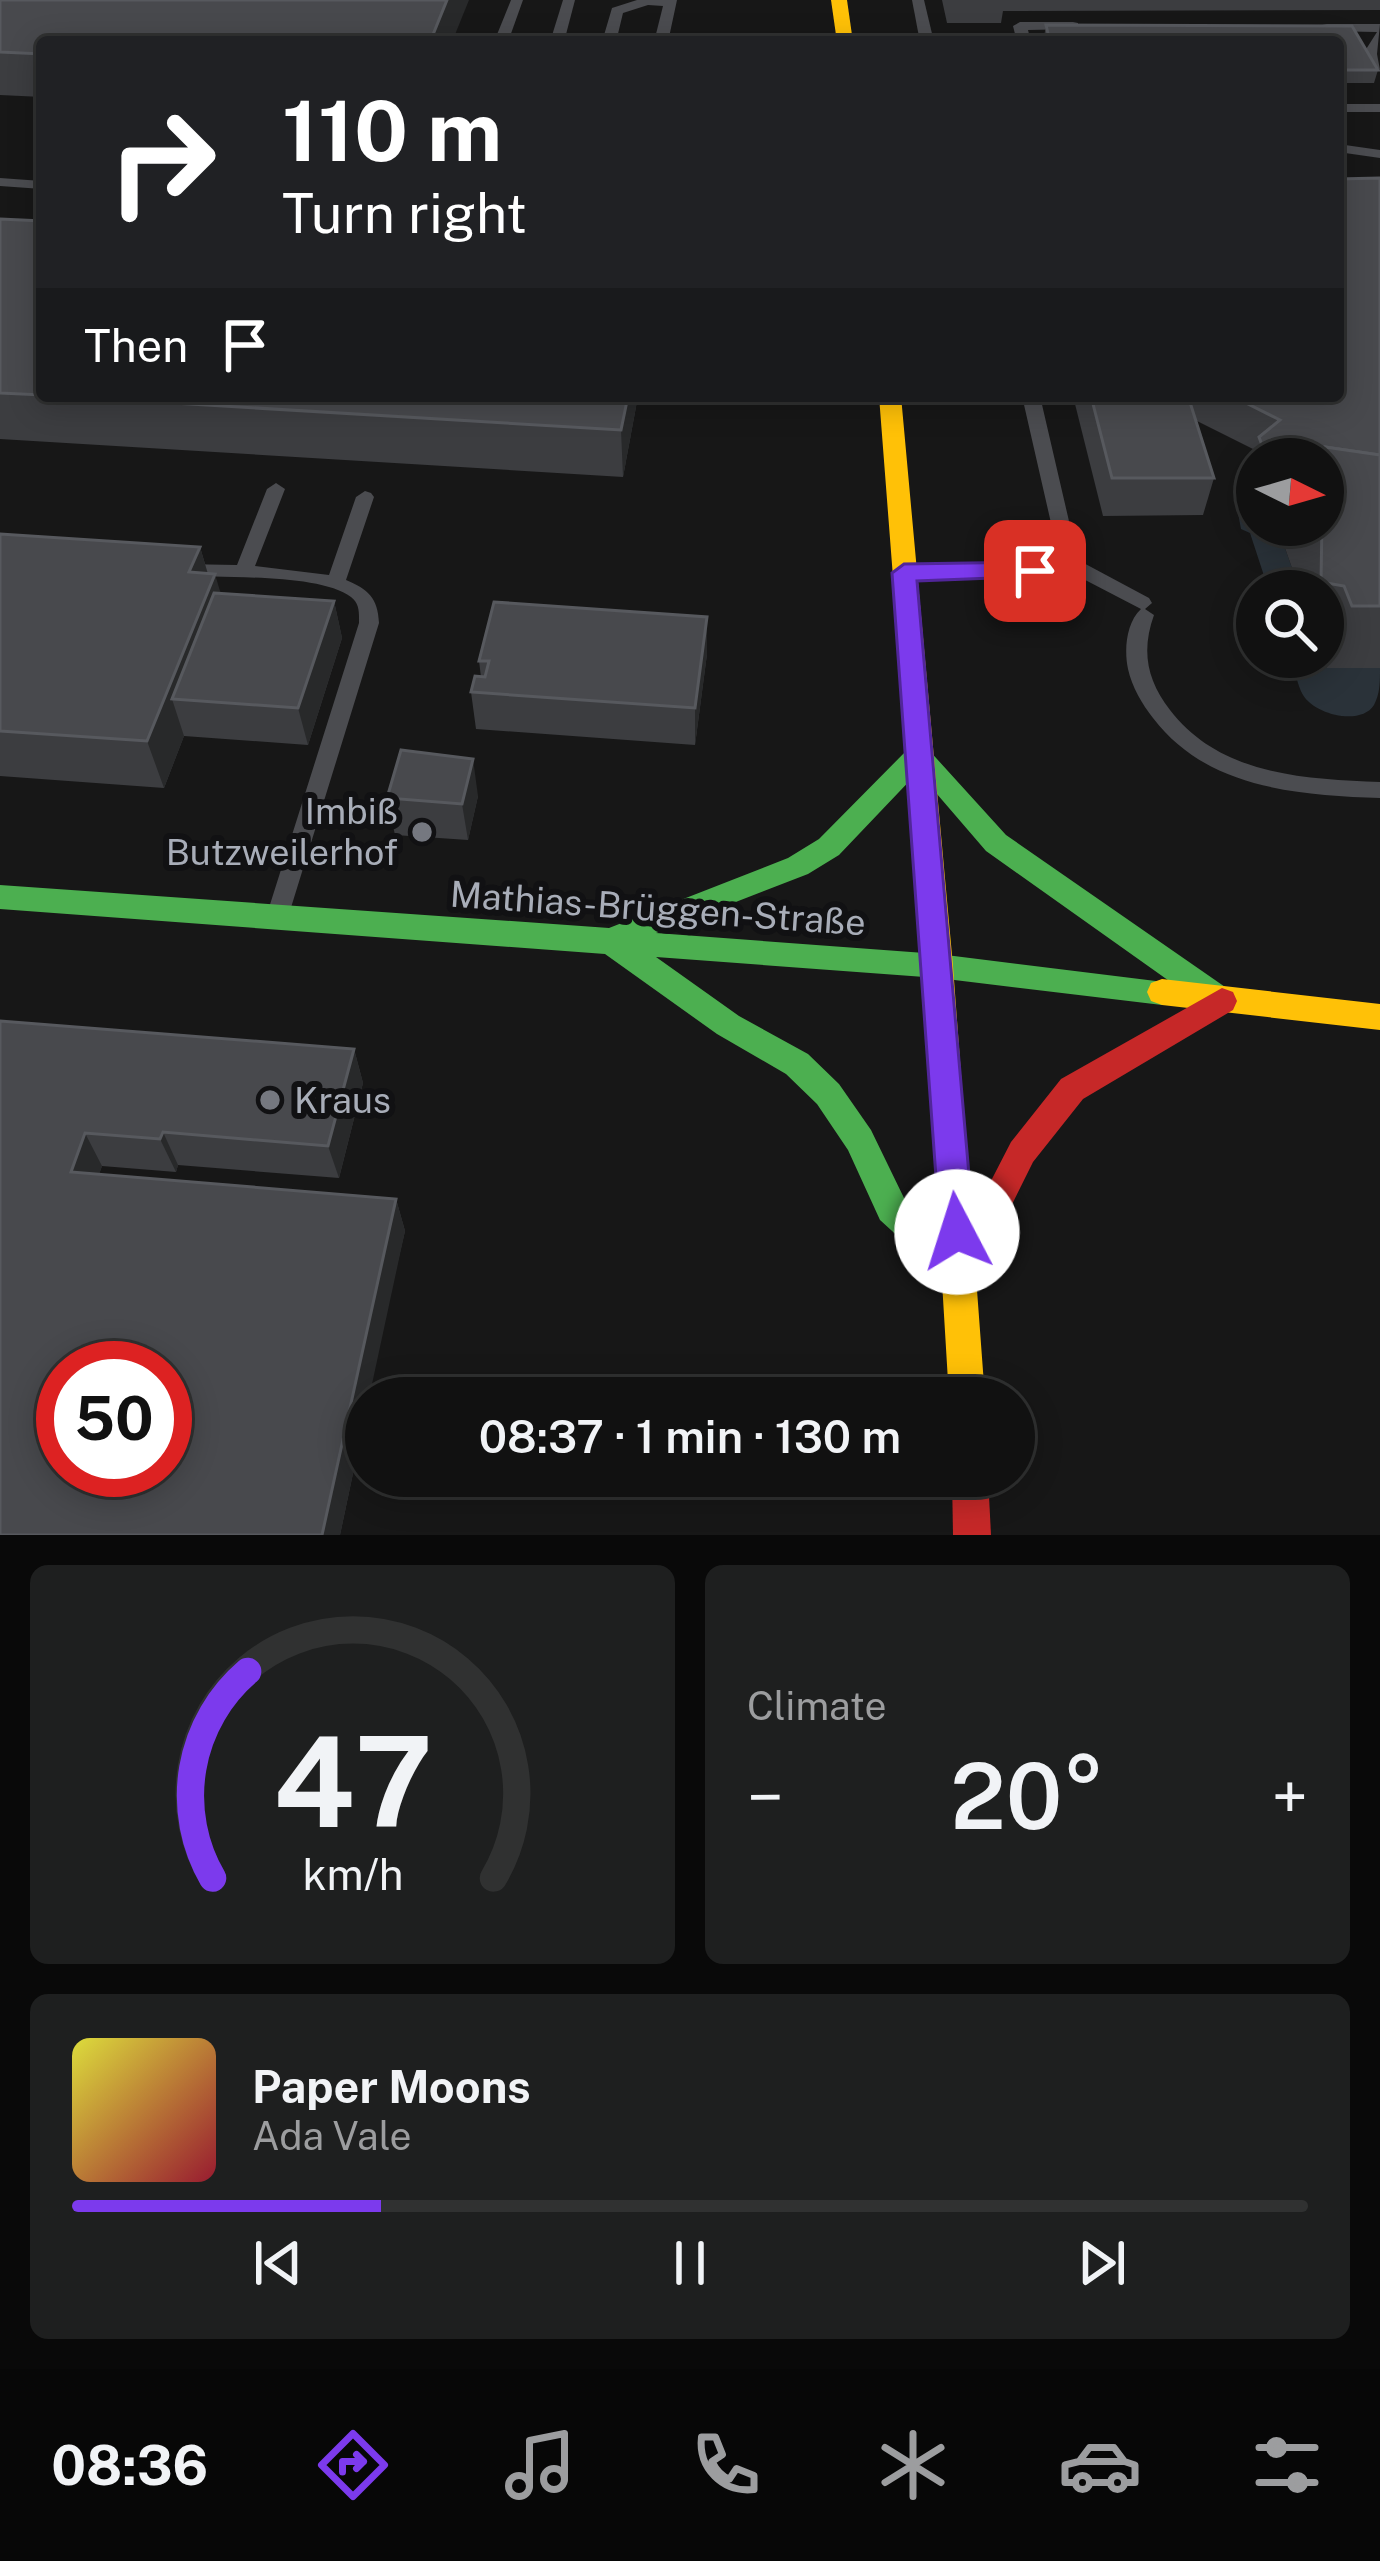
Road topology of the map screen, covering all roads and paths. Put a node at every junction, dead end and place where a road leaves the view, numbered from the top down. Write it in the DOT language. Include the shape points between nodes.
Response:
graph roads {
  1 [pos="517,0"];
  2 [pos="569,0"];
  3 [pos="838,0"];
  4 [pos="918,0"];
  5 [pos="671,1"];
  6 [pos="1087,27"];
  7 [pos="1312,28"];
  8 [pos="1380,32"];
  9 [pos="503,36"];
  10 [pos="559,36"];
  11 [pos="611,36"];
  12 [pos="662,36"];
  13 [pos="843,36"];
  14 [pos="926,36"];
  15 [pos="1022,36"];
  16 [pos="1380,66"];
  17 [pos="1344,107"];
  18 [pos="1380,108"];
  19 [pos="1344,149"];
  20 [pos="1380,154"];
  21 [pos="0,182"];
  22 [pos="36,185"];
  23 [pos="890,402"];
  24 [pos="1032,402"];
  25 [pos="275,489"];
  26 [pos="365,497"];
  27 [pos="1069,563"];
  28 [pos="154,569"];
  29 [pos="243,573"];
  30 [pos="904,573"];
  31 [pos="336,582"];
  32 [pos="918,755"];
  33 [pos="1380,790"];
  34 [pos="0,897"];
  35 [pos="278,916"];
  36 [pos="607,940"];
  37 [pos="938,966"];
  38 [pos="1222,1001"];
  39 [pos="1380,1017"];
  40 [pos="961,1272"];
  41 [pos="966,1377"];
  42 [pos="971,1497"];
  43 [pos="972,1535"];
  1 -- 9 [label="lane"];
  2 -- 10 [label="lane"];
  3 -- 13 [label="street"];
  4 -- 14 [label="lane"];
  5 -- 11 [label="lane" via="617,11"];
  5 -- 12 [label="lane"];
  6 -- 15 [label="lane" via="1020,26"];
  7 -- 8 [label="lane"];
  8 -- 16 [label="lane" via="1370,54"];
  17 -- 18 [label="lane"];
  19 -- 20 [label="lane"];
  21 -- 22 [label="lane"];
  23 -- 30 [label="street"];
  24 -- 27 [label="lane"];
  25 -- 29 [label="lane"];
  26 -- 31 [label="lane"];
  27 -- 30 [label="lane"];
  27 -- 33 [label="lane" via="1143,609 1133,641 1140,682 1186,743 1229,769 1275,783"];
  28 -- 29 [label="lane"];
  29 -- 31 [label="lane"];
  30 -- 32 [label="street"];
  31 -- 35 [label="lane" via="360,593 369,623"];
  32 -- 36 [label="street" via="829,847 798,866"];
  32 -- 37 [label="street"];
  32 -- 38 [label="street" via="996,843"];
  34 -- 35 [label="street, Mathias-Brüggen-Straße"];
  35 -- 36 [label="street, Mathias-Brüggen-Straße"];
  36 -- 37 [label="street, Mathias-Brüggen-Straße"];
  36 -- 40 [label="street" via="796,1064 828,1094 892,1209"];
  37 -- 38 [label="street, Mathias-Brüggen-Straße"];
  37 -- 40 [label="street"];
  38 -- 39 [label="street, Mathias-Brüggen-Straße"];
  38 -- 40 [label="street" via="1072,1089 1022,1152"];
  40 -- 41 [label="street"];
  42 -- 43 [label="street"];
}
